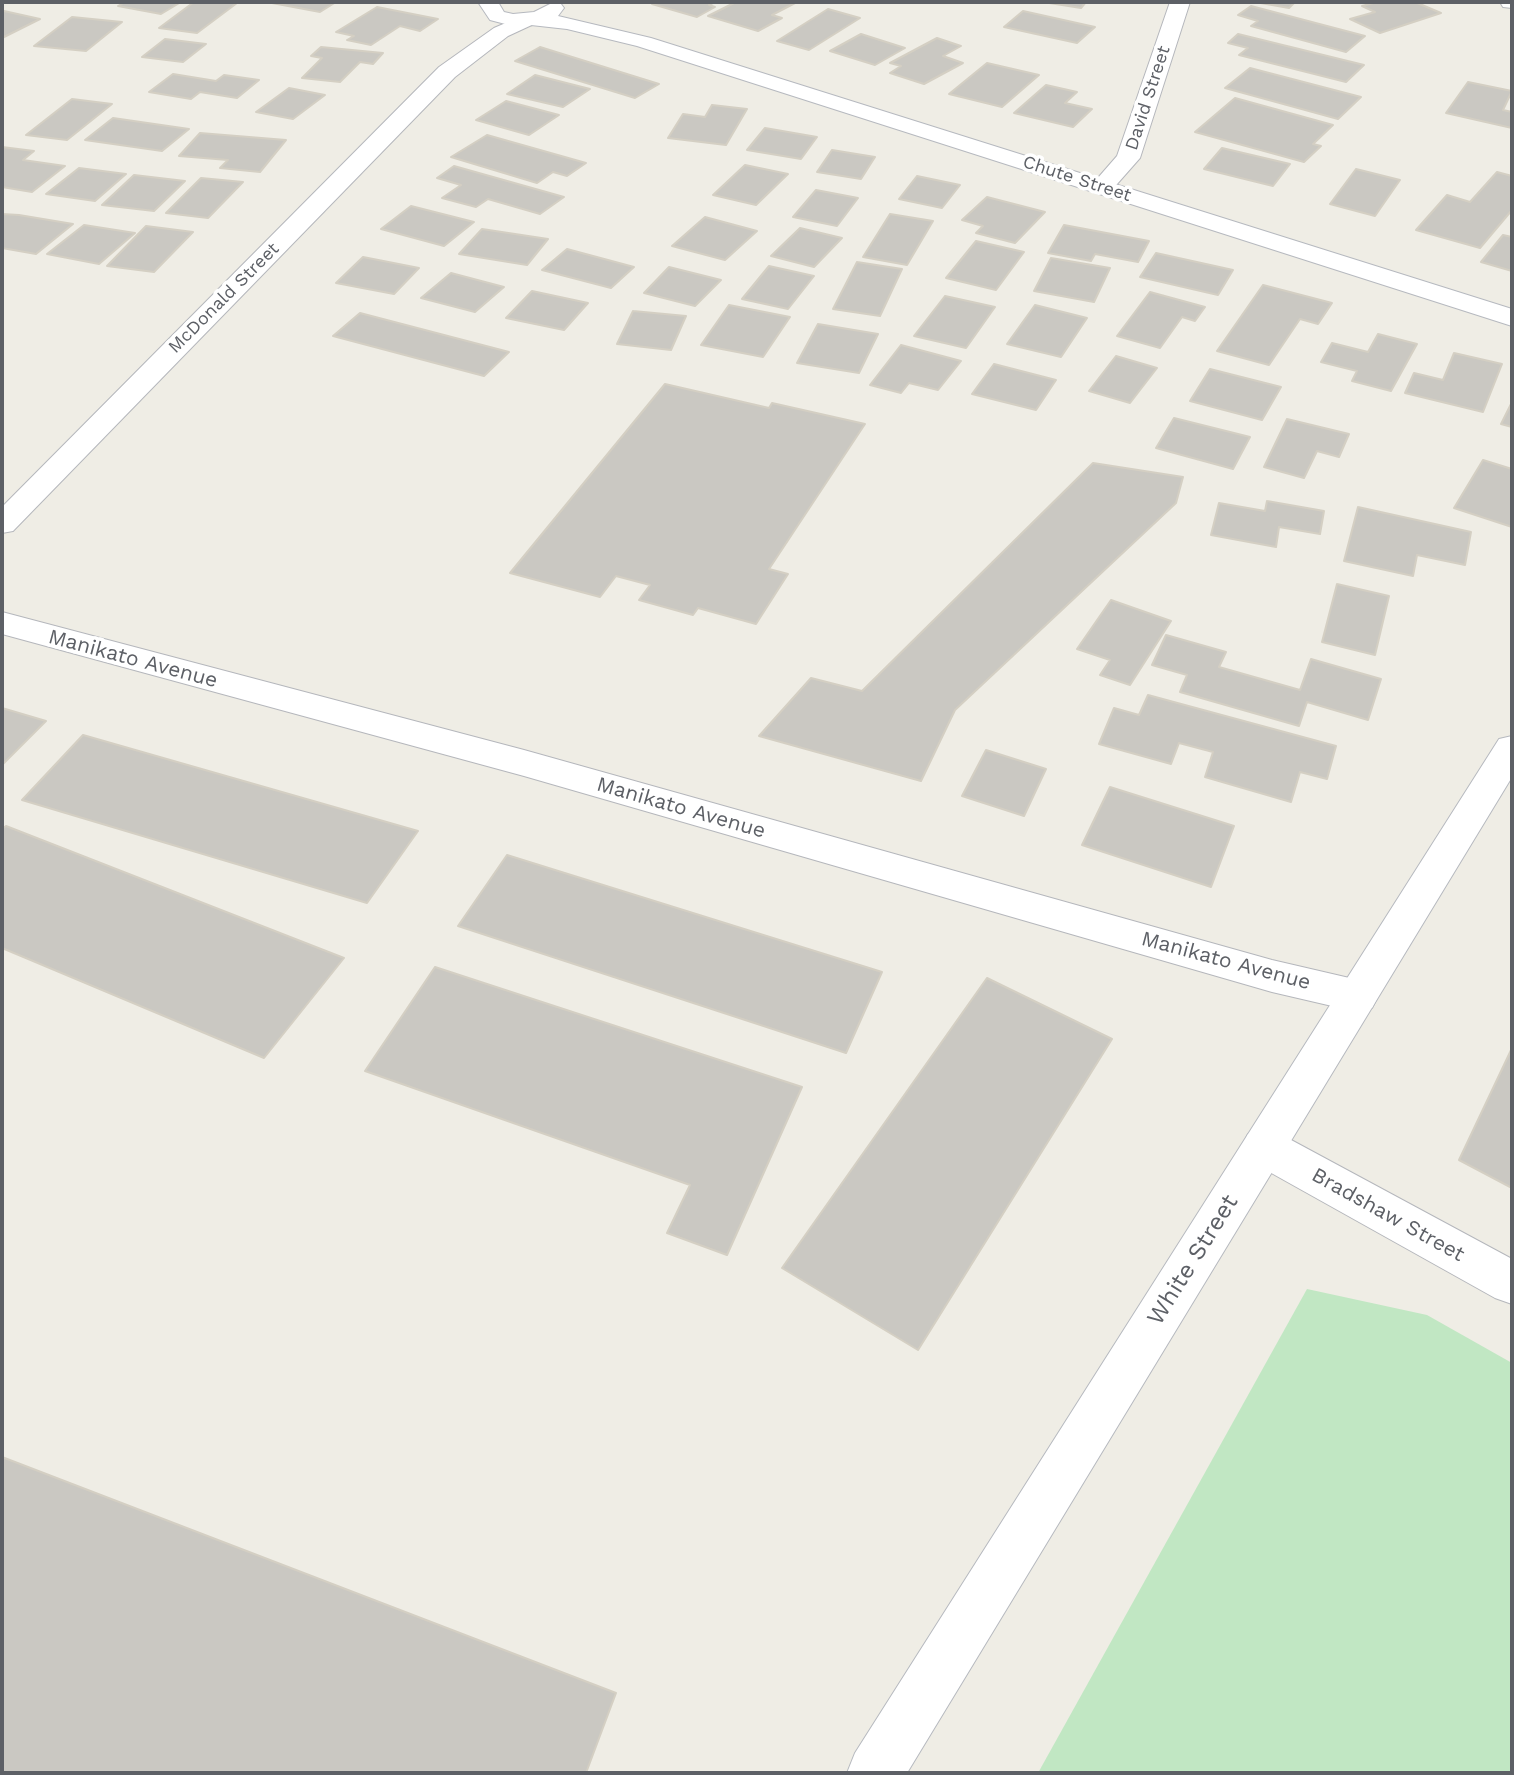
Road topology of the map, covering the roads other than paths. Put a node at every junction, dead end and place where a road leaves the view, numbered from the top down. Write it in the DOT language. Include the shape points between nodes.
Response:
graph roads {
  1 [pos="548,2"];
  2 [pos="1180,2"];
  3 [pos="489,3"];
  4 [pos="531,19"];
  5 [pos="644,42"];
  6 [pos="447,72"];
  7 [pos="1102,187"];
  8 [pos="1511,317"];
  9 [pos="2,524"];
  10 [pos="2,624"];
  11 [pos="1512,748"];
  12 [pos="1358,996"];
  13 [pos="1264,1146"];
  14 [pos="1512,1283"];
  15 [pos="875,1773"];
  1 -- 4 [label="street" via="553,11"];
  1 -- 5 [label="street, Chute Street"];
  2 -- 7 [label="street, David Street" via="1128,158"];
  3 -- 4 [label="street, Chute Street" via="500,17"];
  3 -- 6 [label="street, McDonald Street"];
  4 -- 5 [label="street, Chute Street"];
  4 -- 6 [label="street, McDonald Street" via="501,32"];
  5 -- 7 [label="street, Chute Street"];
  6 -- 9 [label="street, McDonald Street"];
  7 -- 8 [label="street, Chute Street"];
  10 -- 12 [label="street, Manikato Avenue" via="524,763 1272,976"];
  11 -- 12 [label="street, White Street"];
  12 -- 13 [label="street, White Street"];
  13 -- 14 [label="street, Bradshaw Street"];
  13 -- 15 [label="street, White Street"];
}
